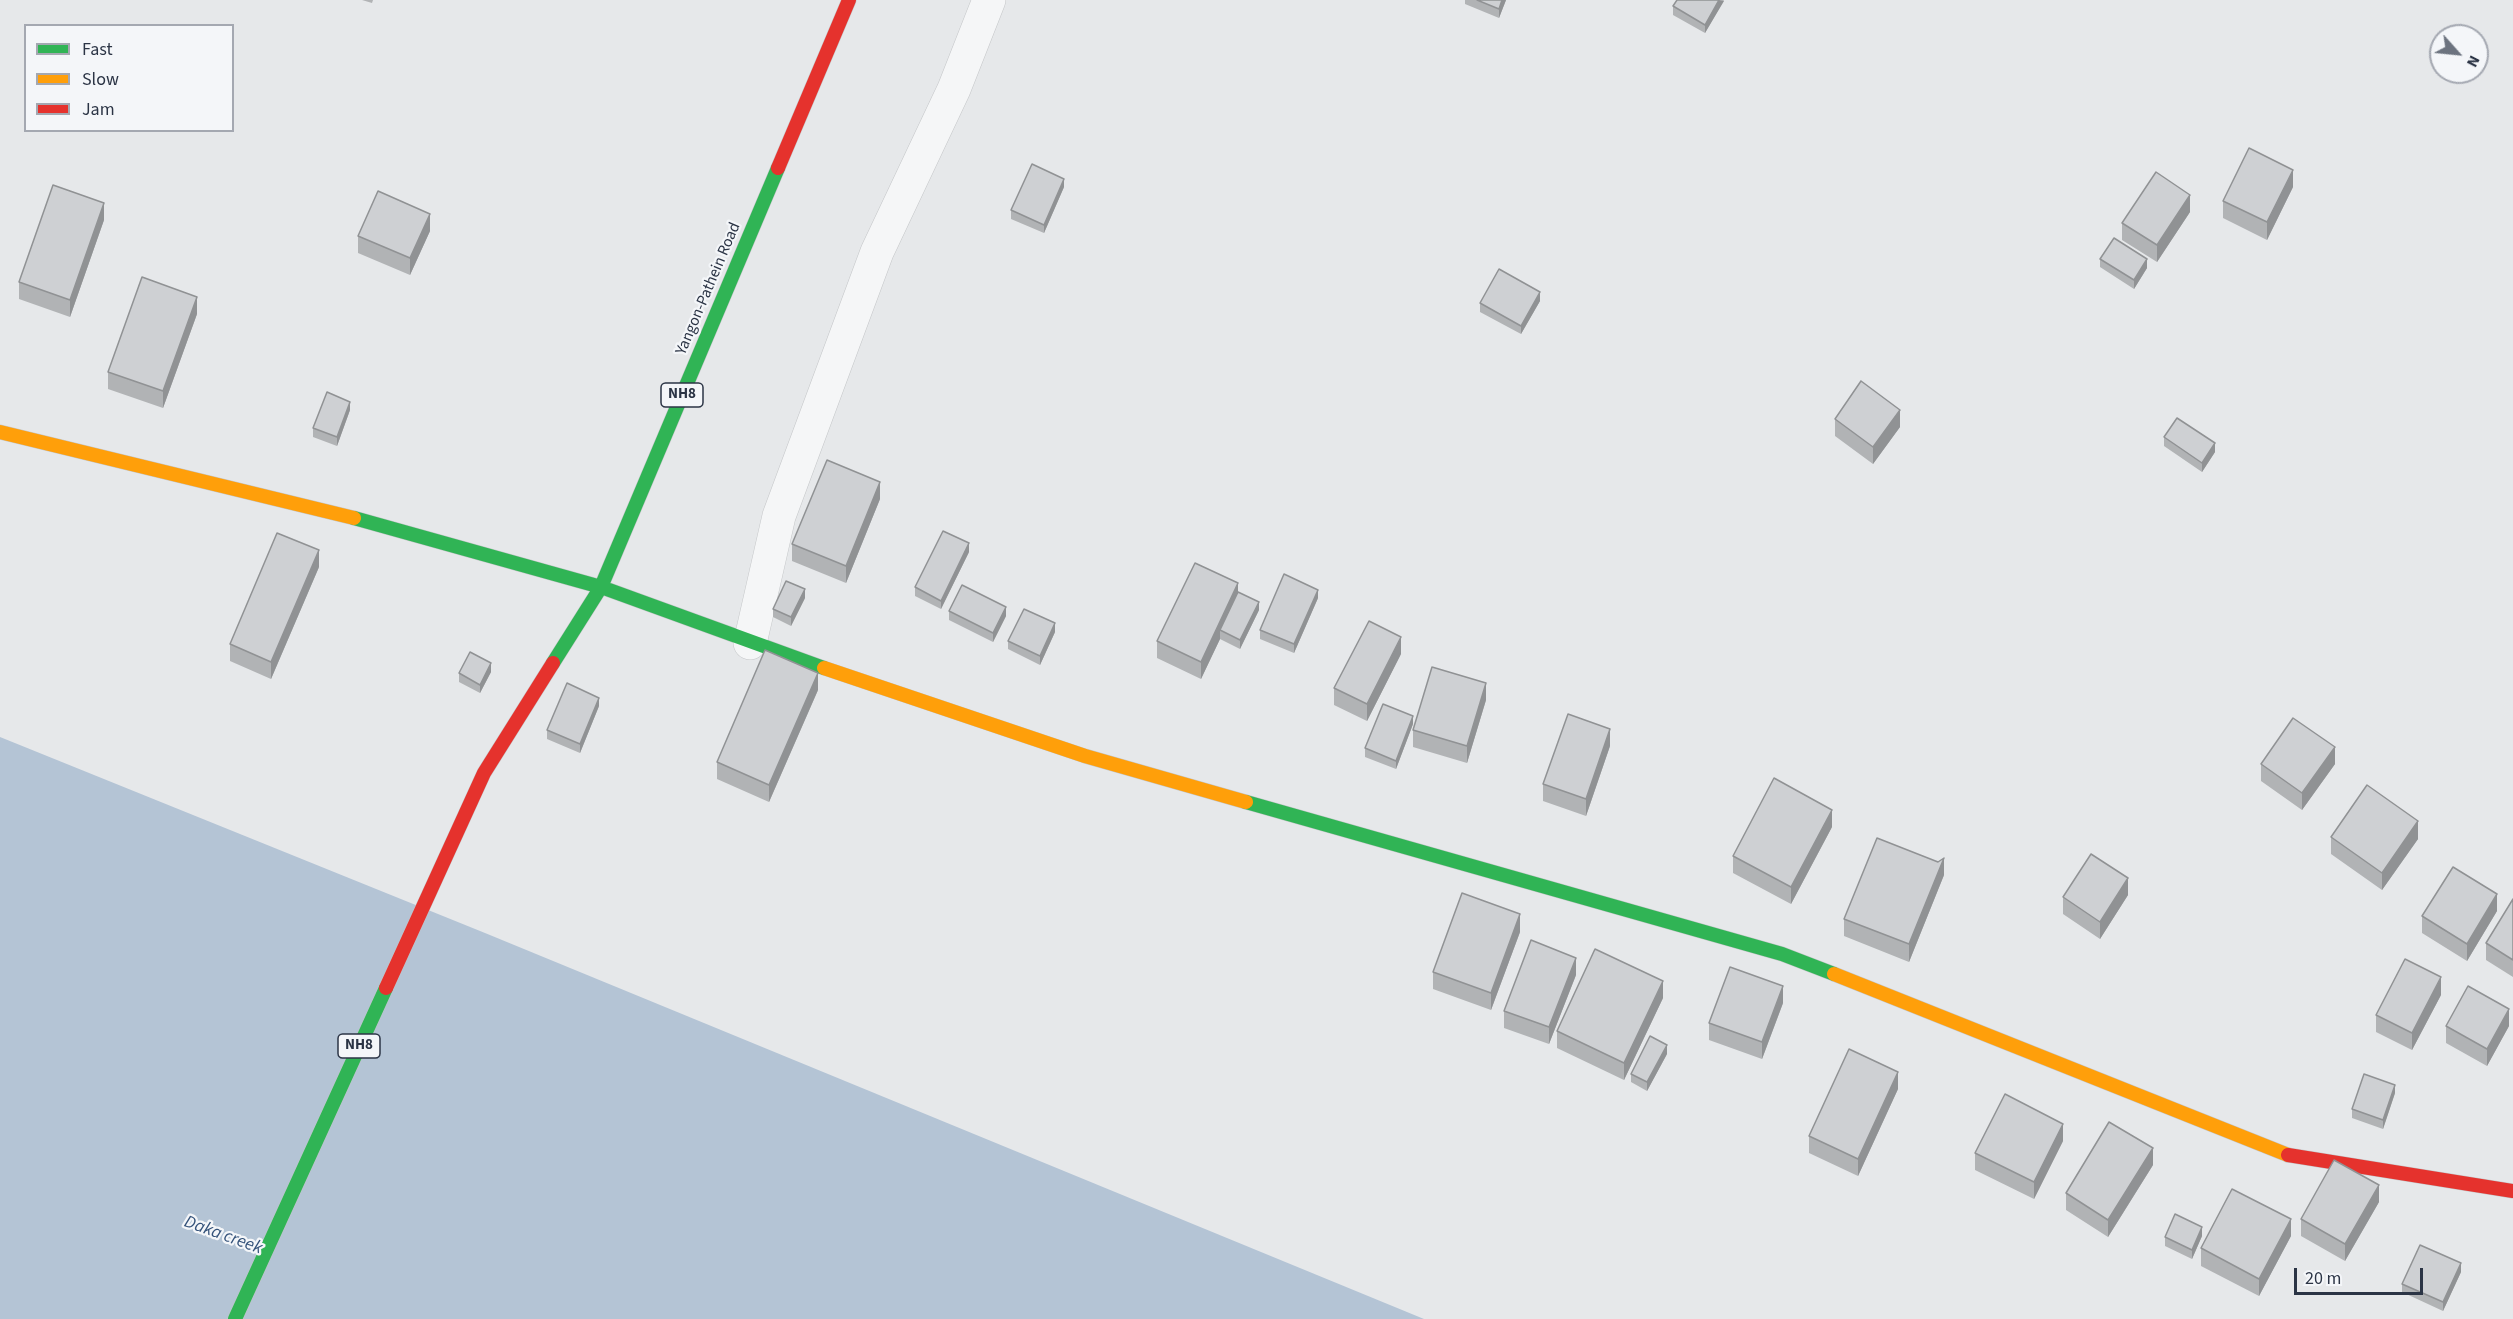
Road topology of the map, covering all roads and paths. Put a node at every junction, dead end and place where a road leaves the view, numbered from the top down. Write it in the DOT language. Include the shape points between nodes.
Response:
graph roads {
  1 [pos="849,0"];
  2 [pos="988,0"];
  3 [pos="0,432"];
  4 [pos="601,587"];
  5 [pos="750,643"];
  6 [pos="2513,1191"];
  7 [pos="234,1319"];
  1 -- 4 [label="main road, Yangon-Pathein Road / NH8"];
  2 -- 5 [label="street" via="954,88 864,285 779,516"];
  3 -- 4 [label="main road" via="389,526"];
  4 -- 5 [label="main road"];
  4 -- 7 [label="main road, Yangon-Pathein Road / NH8" via="484,773"];
  5 -- 6 [label="main road" via="1085,756 1782,954 2289,1155"];
}
